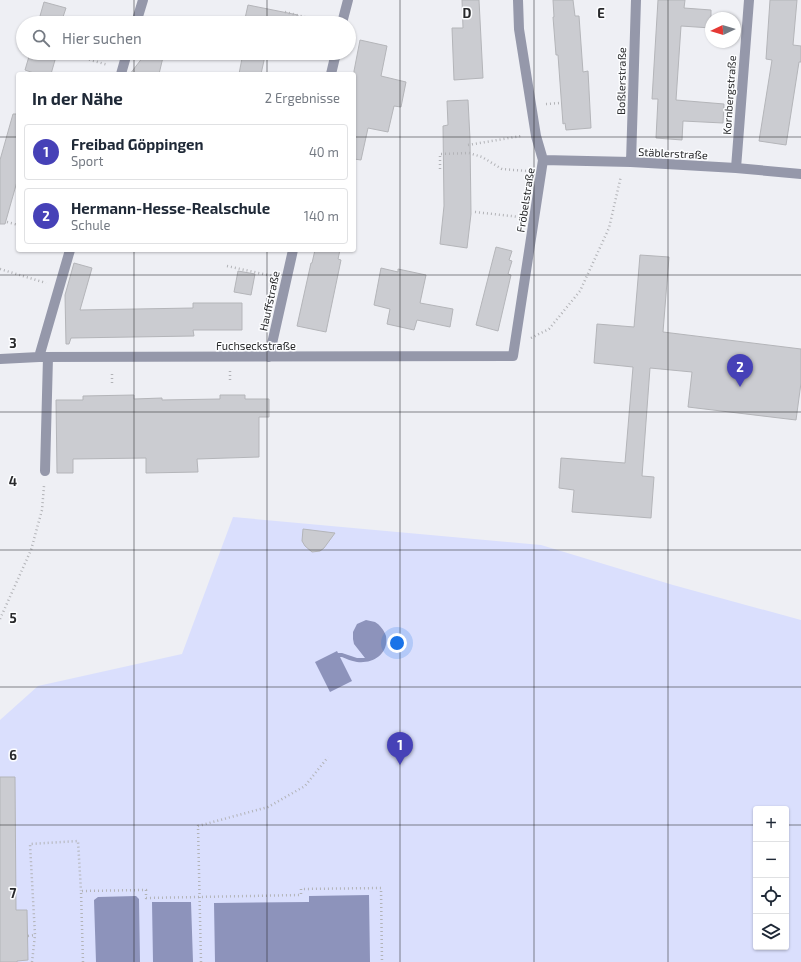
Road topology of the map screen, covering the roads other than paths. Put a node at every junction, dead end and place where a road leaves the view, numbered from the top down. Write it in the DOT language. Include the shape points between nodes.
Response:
graph roads {
  1 [pos="143,0"];
  2 [pos="348,0"];
  3 [pos="518,0"];
  4 [pos="636,0"];
  5 [pos="749,0"];
  6 [pos="138,16"];
  7 [pos="344,16"];
  8 [pos="125,60"];
  9 [pos="334,60"];
  10 [pos="122,71"];
  11 [pos="331,72"];
  12 [pos="543,160"];
  13 [pos="628,162"];
  14 [pos="736,168"];
  15 [pos="801,174"];
  16 [pos="69,252"];
  17 [pos="293,252"];
  18 [pos="513,351"];
  19 [pos="43,357"];
  20 [pos="269,357"];
  21 [pos="0,359"];
  22 [pos="46,471"];
  1 -- 6 [label="street"];
  2 -- 7 [label="street"];
  3 -- 12 [label="street, Fröbelstraße" via="536,133"];
  4 -- 13 [label="street, Boßlerstraße"];
  5 -- 14 [label="street, Kornbergstraße"];
  8 -- 10 [label="street"];
  9 -- 11 [label="street"];
  12 -- 13 [label="street, Stäblerstraße"];
  12 -- 18 [label="street, Fröbelstraße"];
  13 -- 14 [label="street, Stäblerstraße"];
  14 -- 15 [label="street, Stäblerstraße"];
  16 -- 19 [label="street"];
  17 -- 20 [label="street, Hauffstraße"];
  18 -- 20 [label="street, Fuchseckstraße"];
  19 -- 20 [label="street, Fuchseckstraße"];
  19 -- 21 [label="street, Fuchseckstraße"];
  19 -- 22 [label="street"];
}
